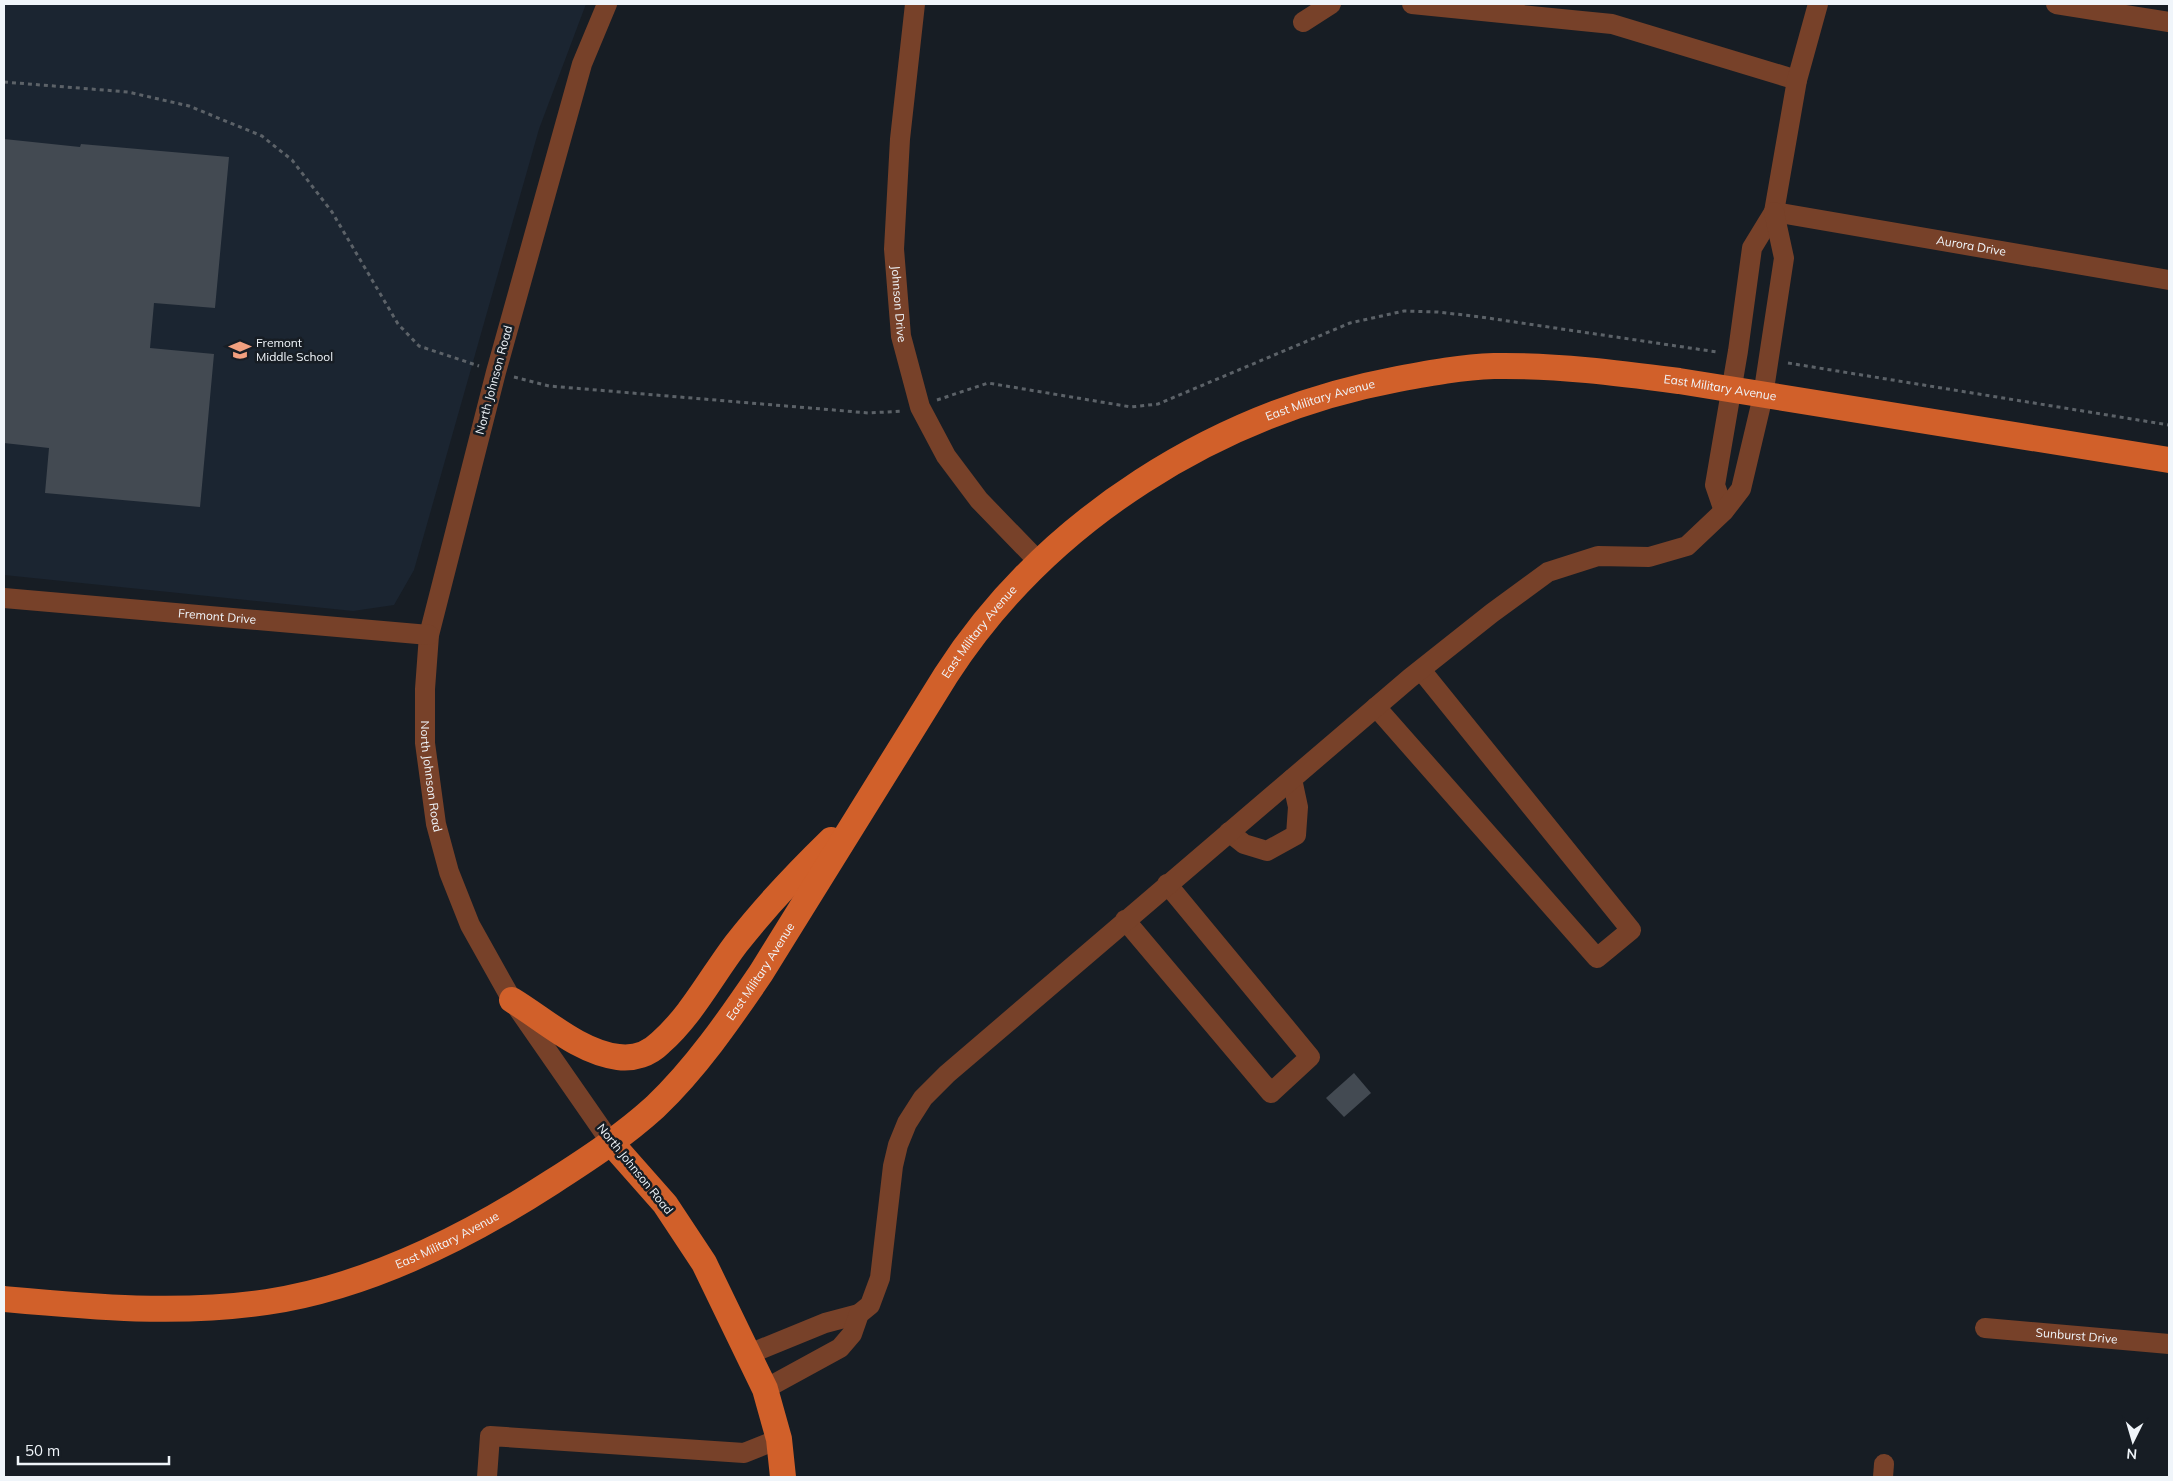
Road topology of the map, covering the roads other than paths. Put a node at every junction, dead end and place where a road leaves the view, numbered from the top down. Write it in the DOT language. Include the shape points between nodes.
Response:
graph roads {
  1 [pos="607,4"];
  2 [pos="915,4"];
  3 [pos="1331,4"];
  4 [pos="1412,4"];
  5 [pos="1818,4"];
  6 [pos="2056,4"];
  7 [pos="1303,22"];
  8 [pos="2169,22"];
  9 [pos="1797,80"];
  10 [pos="1774,212"];
  11 [pos="2169,280"];
  12 [pos="1730,389"];
  13 [pos="1763,396"];
  14 [pos="2169,460"];
  15 [pos="1724,511"];
  16 [pos="1039,562"];
  17 [pos="4,598"];
  18 [pos="429,635"];
  19 [pos="1421,670"];
  20 [pos="1376,707"];
  21 [pos="1292,779"];
  22 [pos="860,812"];
  23 [pos="1229,832"];
  24 [pos="1167,884"];
  25 [pos="1125,920"];
  26 [pos="512,1000"];
  27 [pos="612,1144"];
  28 [pos="4,1299"];
  29 [pos="859,1314"];
  30 [pos="1985,1328"];
  31 [pos="2169,1344"];
  32 [pos="749,1354"];
  33 [pos="765,1389"];
  34 [pos="779,1439"];
  35 [pos="487,1477"];
  36 [pos="782,1477"];
  1 -- 18 [label="street, North Johnson Road" via="582,64 496,372"];
  2 -- 16 [label="street, Johnson Drive" via="900,139 894,249 901,336 920,407 946,456 979,500"];
  3 -- 7 [label="street"];
  4 -- 9 [label="street" via="1612,24"];
  5 -- 9 [label="street"];
  6 -- 8 [label="street"];
  9 -- 10 [label="street"];
  10 -- 11 [label="street, Aurora Drive"];
  10 -- 12 [label="street" via="1752,248"];
  10 -- 13 [label="street" via="1784,258"];
  12 -- 13 [label="main road, East Military Avenue"];
  12 -- 15 [label="street" via="1715,485"];
  12 -- 16 [label="main road, East Military Avenue" via="1611,373 1492,366 1376,383 1271,414 1221,436 1120,496 1076,528"];
  13 -- 14 [label="main road, East Military Avenue"];
  13 -- 15 [label="street" via="1741,489"];
  15 -- 19 [label="street" via="1687,546 1649,557 1598,556 1548,572"];
  16 -- 22 [label="main road, East Military Avenue" via="1002,601 959,655"];
  17 -- 18 [label="street, Fremont Drive"];
  18 -- 26 [label="street, North Johnson Road" via="425,743 436,824 459,901"];
  19 -- 20 [label="street"];
  19 -- 20 [label="street" via="1631,930 1597,958"];
  20 -- 21 [label="street"];
  21 -- 23 [label="street"];
  21 -- 23 [label="street" via="1298,807 1296,835 1267,851 1244,844"];
  22 -- 26 [label="main road" via="794,876 737,944 673,1030 647,1053 620,1058 592,1050"];
  22 -- 27 [label="main road, East Military Avenue" via="728,1021 656,1106"];
  23 -- 24 [label="street"];
  24 -- 25 [label="street"];
  24 -- 25 [label="street" via="1310,1057 1271,1093"];
  25 -- 29 [label="street" via="923,1098 898,1145 880,1278 870,1305"];
  26 -- 27 [label="street, North Johnson Road"];
  27 -- 28 [label="main road, East Military Avenue" via="478,1227 357,1282 268,1302 214,1308 161,1310"];
  27 -- 32 [label="main road, North Johnson Road" via="665,1204 704,1262"];
  29 -- 32 [label="street" via="825,1323"];
  29 -- 33 [label="street" via="852,1334 840,1348"];
  30 -- 31 [label="street, Sunburst Drive"];
  32 -- 33 [label="main road, North Johnson Road"];
  33 -- 34 [label="main road, North Johnson Road"];
  34 -- 35 [label="street" via="744,1453 490,1436"];
  34 -- 36 [label="main road, North Johnson Road"];
}
